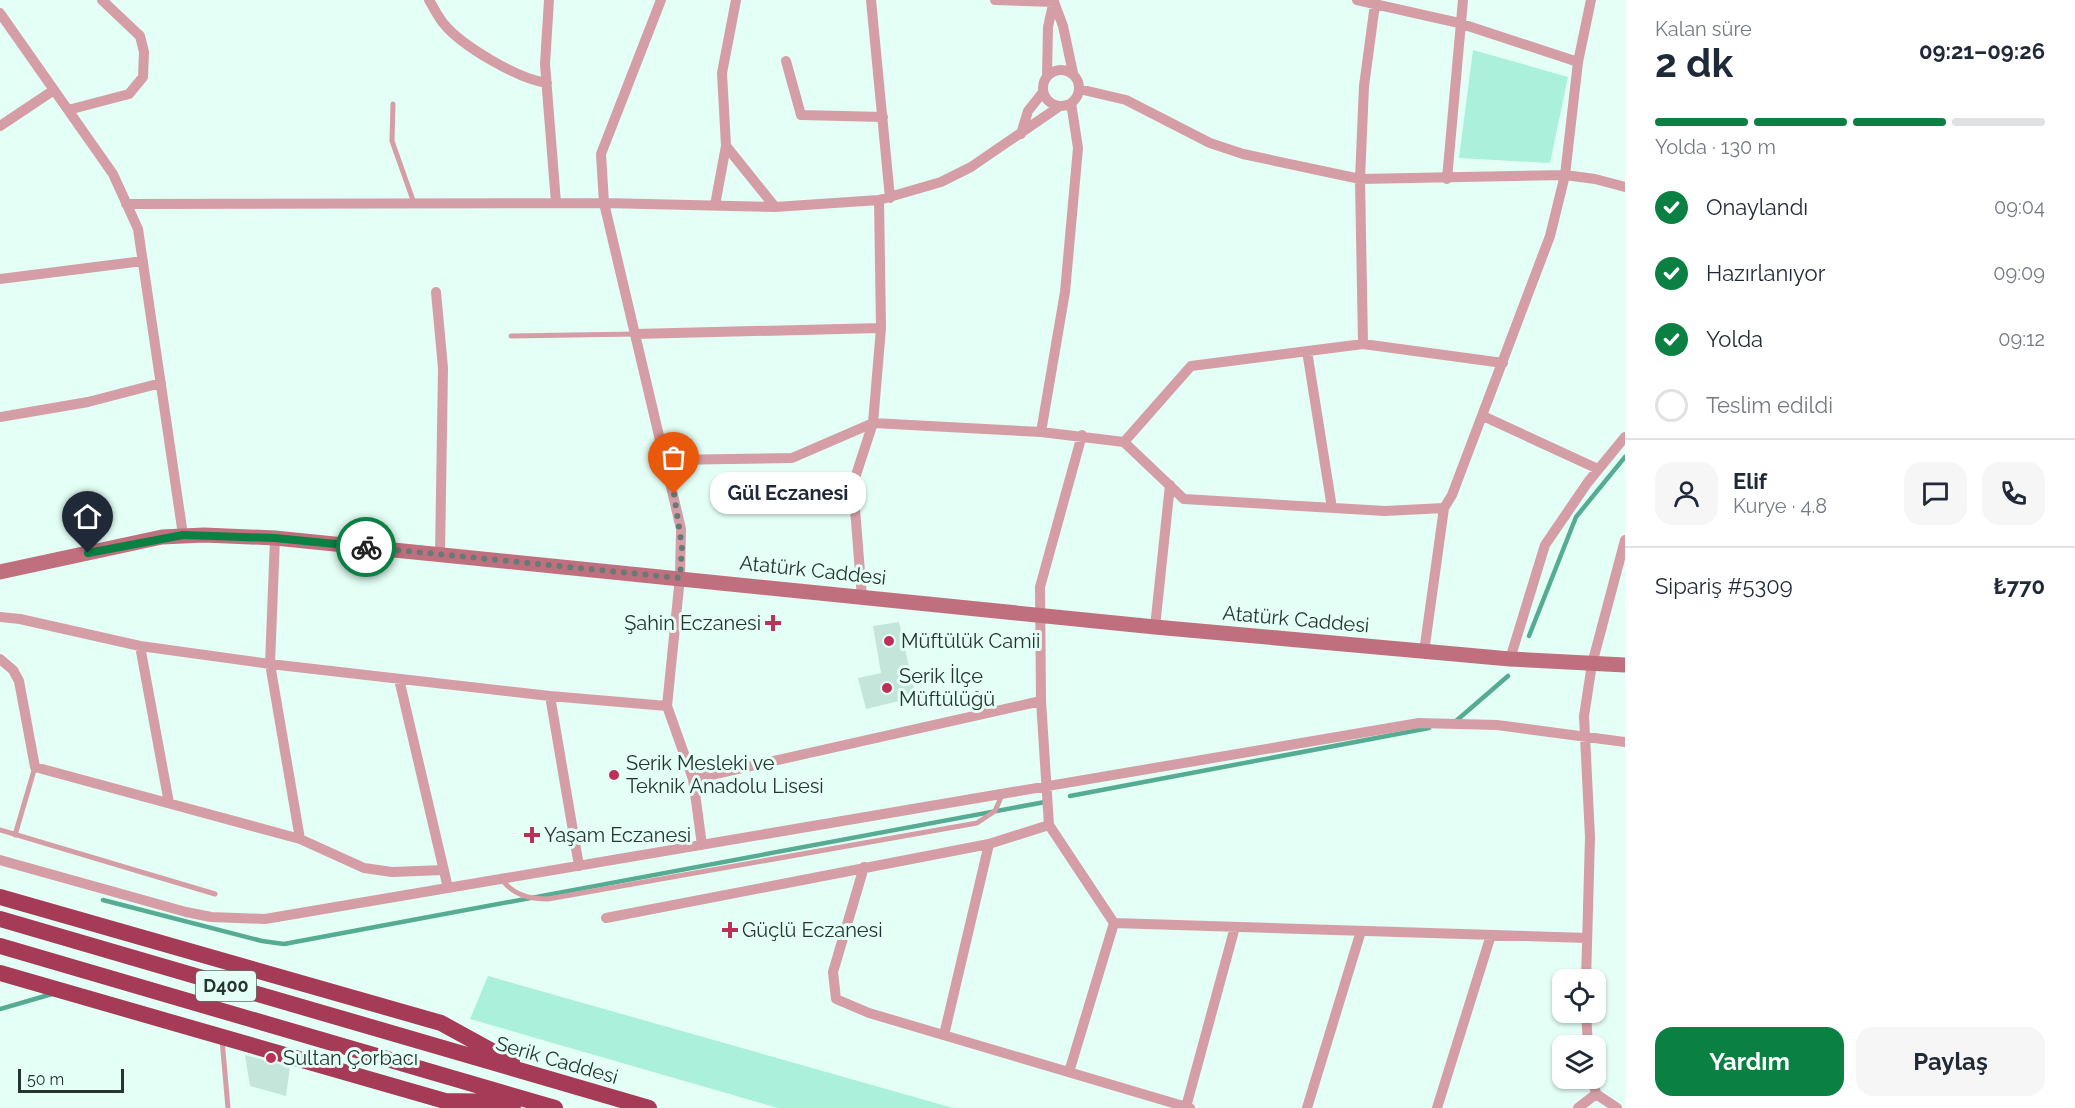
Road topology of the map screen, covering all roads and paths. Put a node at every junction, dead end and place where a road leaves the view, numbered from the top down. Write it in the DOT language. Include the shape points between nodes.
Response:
graph roads {
  1 [pos="102,0"];
  2 [pos="429,0"];
  3 [pos="549,0"];
  4 [pos="661,0"];
  5 [pos="736,0"];
  6 [pos="871,0"];
  7 [pos="995,0"];
  8 [pos="1357,0"];
  9 [pos="1463,0"];
  10 [pos="1591,0"];
  11 [pos="1054,1"];
  12 [pos="1375,4"];
  13 [pos="0,13"];
  14 [pos="1459,23"];
  15 [pos="786,61"];
  16 [pos="1578,62"];
  17 [pos="1073,74"];
  18 [pos="1047,76"];
  19 [pos="546,83"];
  20 [pos="1079,89"];
  21 [pos="54,90"];
  22 [pos="1043,92"];
  23 [pos="393,104"];
  24 [pos="1065,105"];
  25 [pos="68,110"];
  26 [pos="883,117"];
  27 [pos="0,126"];
  28 [pos="1021,134"];
  29 [pos="726,146"];
  30 [pos="1565,176"];
  31 [pos="1360,178"];
  32 [pos="1446,178"];
  33 [pos="1625,188"];
  34 [pos="885,199"];
  35 [pos="414,203"];
  36 [pos="556,203"];
  37 [pos="604,203"];
  38 [pos="126,204"];
  39 [pos="715,205"];
  40 [pos="775,207"];
  41 [pos="143,261"];
  42 [pos="0,279"];
  43 [pos="436,292"];
  44 [pos="881,328"];
  45 [pos="635,334"];
  46 [pos="512,336"];
  47 [pos="1364,344"];
  48 [pos="1307,351"];
  49 [pos="1503,363"];
  50 [pos="161,383"];
  51 [pos="1483,416"];
  52 [pos="0,417"];
  53 [pos="873,423"];
  54 [pos="1041,432"];
  55 [pos="1082,435"];
  56 [pos="1625,437"];
  57 [pos="1125,442"];
  58 [pos="666,460"];
  59 [pos="1599,469"];
  60 [pos="1170,485"];
  61 [pos="1444,507"];
  62 [pos="1332,508"];
  63 [pos="183,535"];
  64 [pos="275,538"];
  65 [pos="1625,540"];
  66 [pos="440,555"];
  67 [pos="0,572"];
  68 [pos="680,578"];
  69 [pos="862,597"];
  70 [pos="1038,614"];
  71 [pos="0,617"];
  72 [pos="1155,627"];
  73 [pos="141,646"];
  74 [pos="1424,652"];
  75 [pos="0,659"];
  76 [pos="1510,659"];
  77 [pos="270,664"];
  78 [pos="1592,664"];
  79 [pos="1625,666"];
  80 [pos="399,679"];
  81 [pos="550,696"];
  82 [pos="1041,701"];
  83 [pos="667,706"];
  84 [pos="1584,738"];
  85 [pos="1625,742"];
  86 [pos="35,767"];
  87 [pos="693,779"];
  88 [pos="1047,786"];
  89 [pos="1002,794"];
  90 [pos="170,803"];
  91 [pos="1049,825"];
  92 [pos="0,830"];
  93 [pos="15,835"];
  94 [pos="300,839"];
  95 [pos="988,844"];
  96 [pos="702,845"];
  97 [pos="0,860"];
  98 [pos="579,866"];
  99 [pos="864,867"];
  100 [pos="444,870"];
  101 [pos="500,879"];
  102 [pos="448,888"];
  103 [pos="215,894"];
  104 [pos="0,897"];
  105 [pos="606,918"];
  106 [pos="0,919"];
  107 [pos="1114,922"];
  108 [pos="1235,927"];
  109 [pos="1361,931"];
  110 [pos="1491,935"];
  111 [pos="1587,938"];
  112 [pos="0,946"];
  113 [pos="1586,969"];
  114 [pos="0,973"];
  115 [pos="944,1035"];
  116 [pos="222,1037"];
  117 [pos="1070,1072"];
  118 [pos="539,1077"];
  119 [pos="1595,1089"];
  120 [pos="1596,1094"];
  121 [pos="533,1102"];
  122 [pos="477,1105"];
  123 [pos="1188,1107"];
  124 [pos="228,1108"];
  125 [pos="555,1108"];
  126 [pos="649,1108"];
  127 [pos="1306,1108"];
  128 [pos="1437,1108"];
  129 [pos="1578,1108"];
  130 [pos="1617,1108"];
  1 -- 25 [label="street" via="140,36 143,77 129,94"];
  2 -- 19 [label="street" via="444,24 459,38 528,79"];
  3 -- 19 [label="street"];
  4 -- 37 [label="street" via="601,154"];
  5 -- 29 [label="street" via="722,73"];
  6 -- 26 [label="street"];
  7 -- 11 [label="street"];
  8 -- 12 [label="street"];
  9 -- 14 [label="street"];
  10 -- 16 [label="street"];
  11 -- 17 [label="street"];
  11 -- 18 [label="street" via="1048,27"];
  12 -- 14 [label="street"];
  12 -- 31 [label="street" via="1364,86"];
  13 -- 21 [label="street"];
  14 -- 16 [label="street"];
  14 -- 32 [label="street"];
  15 -- 26 [label="street" via="801,116"];
  16 -- 30 [label="street"];
  17 -- 18 [label="street" via="1062,69"];
  17 -- 20 [label="street"];
  18 -- 22 [label="street"];
  19 -- 36 [label="street"];
  20 -- 24 [label="street"];
  20 -- 31 [label="street" via="1126,100 1210,143 1243,154"];
  21 -- 25 [label="street"];
  21 -- 27 [label="street"];
  22 -- 24 [label="street" via="1049,102"];
  22 -- 28 [label="street" via="1028,111"];
  23 -- 35 [label="lane" via="392,141"];
  24 -- 28 [label="street"];
  24 -- 54 [label="street" via="1078,148 1066,281"];
  25 -- 38 [label="street" via="113,174"];
  26 -- 34 [label="street"];
  28 -- 34 [label="street" via="941,182"];
  29 -- 39 [label="street"];
  29 -- 40 [label="street"];
  30 -- 32 [label="street"];
  30 -- 33 [label="street"];
  30 -- 49 [label="street" via="1551,236"];
  31 -- 32 [label="street"];
  31 -- 47 [label="street"];
  34 -- 40 [label="street"];
  34 -- 44 [label="street"];
  35 -- 36 [label="street"];
  35 -- 38 [label="street"];
  36 -- 37 [label="street"];
  37 -- 39 [label="street"];
  37 -- 45 [label="street"];
  38 -- 41 [label="street" via="138,229"];
  39 -- 40 [label="street"];
  41 -- 42 [label="street"];
  41 -- 50 [label="street"];
  43 -- 66 [label="street" via="443,368"];
  44 -- 45 [label="street"];
  44 -- 53 [label="street"];
  45 -- 46 [label="lane"];
  45 -- 58 [label="street"];
  47 -- 48 [label="street"];
  47 -- 49 [label="street"];
  48 -- 57 [label="street" via="1191,366"];
  48 -- 62 [label="street"];
  49 -- 51 [label="street"];
  50 -- 52 [label="street" via="88,402"];
  50 -- 63 [label="street"];
  51 -- 59 [label="street"];
  51 -- 61 [label="street"];
  53 -- 54 [label="street"];
  53 -- 58 [label="street" via="792,458"];
  53 -- 69 [label="street" via="853,484"];
  54 -- 55 [label="street"];
  55 -- 57 [label="street"];
  55 -- 70 [label="street" via="1040,587"];
  56 -- 59 [label="street"];
  57 -- 60 [label="street"];
  58 -- 68 [label="street" via="681,529"];
  59 -- 76 [label="street" via="1545,545"];
  60 -- 62 [label="street" via="1184,500"];
  60 -- 72 [label="street"];
  61 -- 62 [label="street" via="1385,511"];
  61 -- 74 [label="street"];
  63 -- 64 [label="main road, Atatürk Caddesi"];
  63 -- 67 [label="main road, Atatürk Caddesi"];
  64 -- 66 [label="main road, Atatürk Caddesi"];
  64 -- 77 [label="street"];
  65 -- 78 [label="street"];
  66 -- 68 [label="main road, Atatürk Caddesi"];
  68 -- 69 [label="main road, Atatürk Caddesi"];
  68 -- 83 [label="street"];
  69 -- 70 [label="main road, Atatürk Caddesi"];
  70 -- 72 [label="main road, Atatürk Caddesi"];
  70 -- 82 [label="street"];
  71 -- 73 [label="street"];
  72 -- 74 [label="main road, Atatürk Caddesi"];
  73 -- 77 [label="street"];
  73 -- 90 [label="street"];
  74 -- 76 [label="main road, Atatürk Caddesi"];
  75 -- 86 [label="street" via="19,681"];
  76 -- 78 [label="main road, Atatürk Caddesi"];
  77 -- 80 [label="street"];
  77 -- 94 [label="street"];
  78 -- 79 [label="main road, Atatürk Caddesi"];
  78 -- 84 [label="street"];
  80 -- 81 [label="street"];
  80 -- 100 [label="street"];
  81 -- 83 [label="street"];
  81 -- 98 [label="street"];
  82 -- 87 [label="street"];
  82 -- 88 [label="street"];
  83 -- 87 [label="street"];
  84 -- 85 [label="street"];
  84 -- 88 [label="street" via="1497,725 1419,723"];
  84 -- 111 [label="street" via="1590,837"];
  86 -- 90 [label="street"];
  86 -- 93 [label="lane"];
  87 -- 96 [label="street"];
  88 -- 89 [label="street"];
  88 -- 91 [label="street"];
  89 -- 96 [label="street"];
  89 -- 101 [label="lane" via="995,811 977,823 548,899 527,897 511,890"];
  90 -- 94 [label="street"];
  91 -- 95 [label="street"];
  91 -- 107 [label="street"];
  92 -- 93 [label="lane"];
  93 -- 103 [label="lane"];
  94 -- 100 [label="street" via="364,868 392,872"];
  95 -- 99 [label="street"];
  95 -- 115 [label="street"];
  96 -- 98 [label="street"];
  97 -- 102 [label="street" via="186,912 238,920 294,916"];
  98 -- 101 [label="street"];
  99 -- 105 [label="street"];
  99 -- 115 [label="street" via="833,972 836,999"];
  100 -- 102 [label="street"];
  101 -- 102 [label="street"];
  104 -- 118 [label="highway" via="441,1023"];
  106 -- 118 [label="highway, Serik Caddesi / D400"];
  107 -- 108 [label="street"];
  107 -- 117 [label="street"];
  108 -- 109 [label="street"];
  108 -- 123 [label="street"];
  109 -- 110 [label="street"];
  109 -- 127 [label="street"];
  110 -- 111 [label="street"];
  110 -- 128 [label="street"];
  111 -- 113 [label="street"];
  112 -- 121 [label="highway, D400"];
  114 -- 116 [label="highway"];
  115 -- 117 [label="street"];
  116 -- 122 [label="highway" via="445,1101"];
  116 -- 124 [label="lane"];
  117 -- 123 [label="street"];
  118 -- 126 [label="highway, Serik Caddesi / D400"];
  119 -- 120 [label="street"];
  120 -- 129 [label="street"];
  120 -- 130 [label="street"];
  121 -- 122 [label="highway"];
  121 -- 125 [label="highway, D400"];
}
